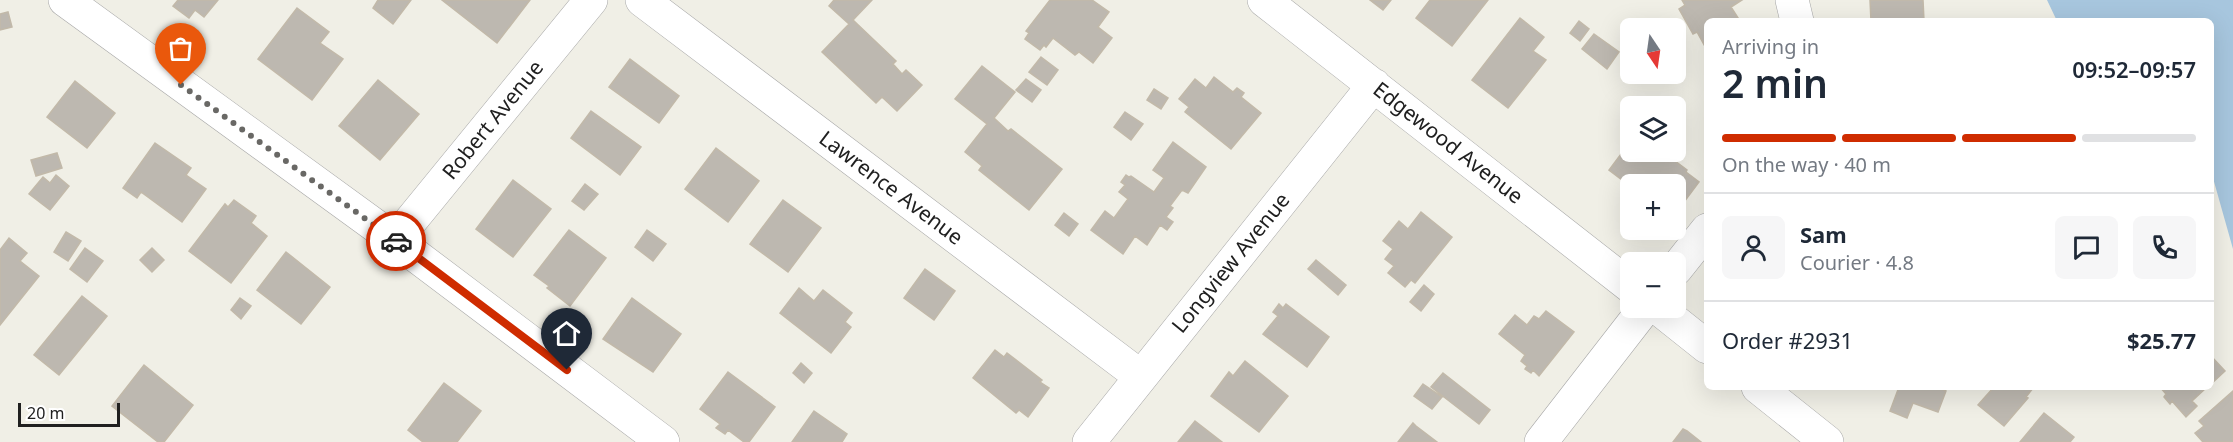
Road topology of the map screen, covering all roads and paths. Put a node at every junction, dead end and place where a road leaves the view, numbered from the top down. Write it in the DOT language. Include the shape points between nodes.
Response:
graph roads {
  1 [pos="65,0"];
  2 [pos="591,0"];
  3 [pos="642,0"];
  4 [pos="1264,0"];
  5 [pos="1792,0"];
  6 [pos="1796,18"];
  7 [pos="1374,85"];
  8 [pos="1704,234"];
  9 [pos="395,240"];
  10 [pos="1686,256"];
  11 [pos="1620,278"];
  12 [pos="1637,318"];
  13 [pos="1671,318"];
  14 [pos="1704,345"];
  15 [pos="1140,376"];
  16 [pos="1762,390"];
  17 [pos="663,442"];
  18 [pos="1089,442"];
  19 [pos="1541,442"];
  20 [pos="1827,442"];
  1 -- 9 [label="street"];
  2 -- 9 [label="street, Robert Avenue"];
  3 -- 15 [label="street, Lawrence Avenue"];
  4 -- 7 [label="street, Edgewood Avenue"];
  5 -- 6 [label="street"];
  7 -- 11 [label="street, Edgewood Avenue"];
  7 -- 15 [label="street, Longview Avenue"];
  8 -- 10 [label="street"];
  9 -- 17 [label="street"];
  12 -- 19 [label="street"];
  13 -- 14 [label="street"];
  15 -- 18 [label="street, Longview Avenue"];
  16 -- 20 [label="street"];
}
